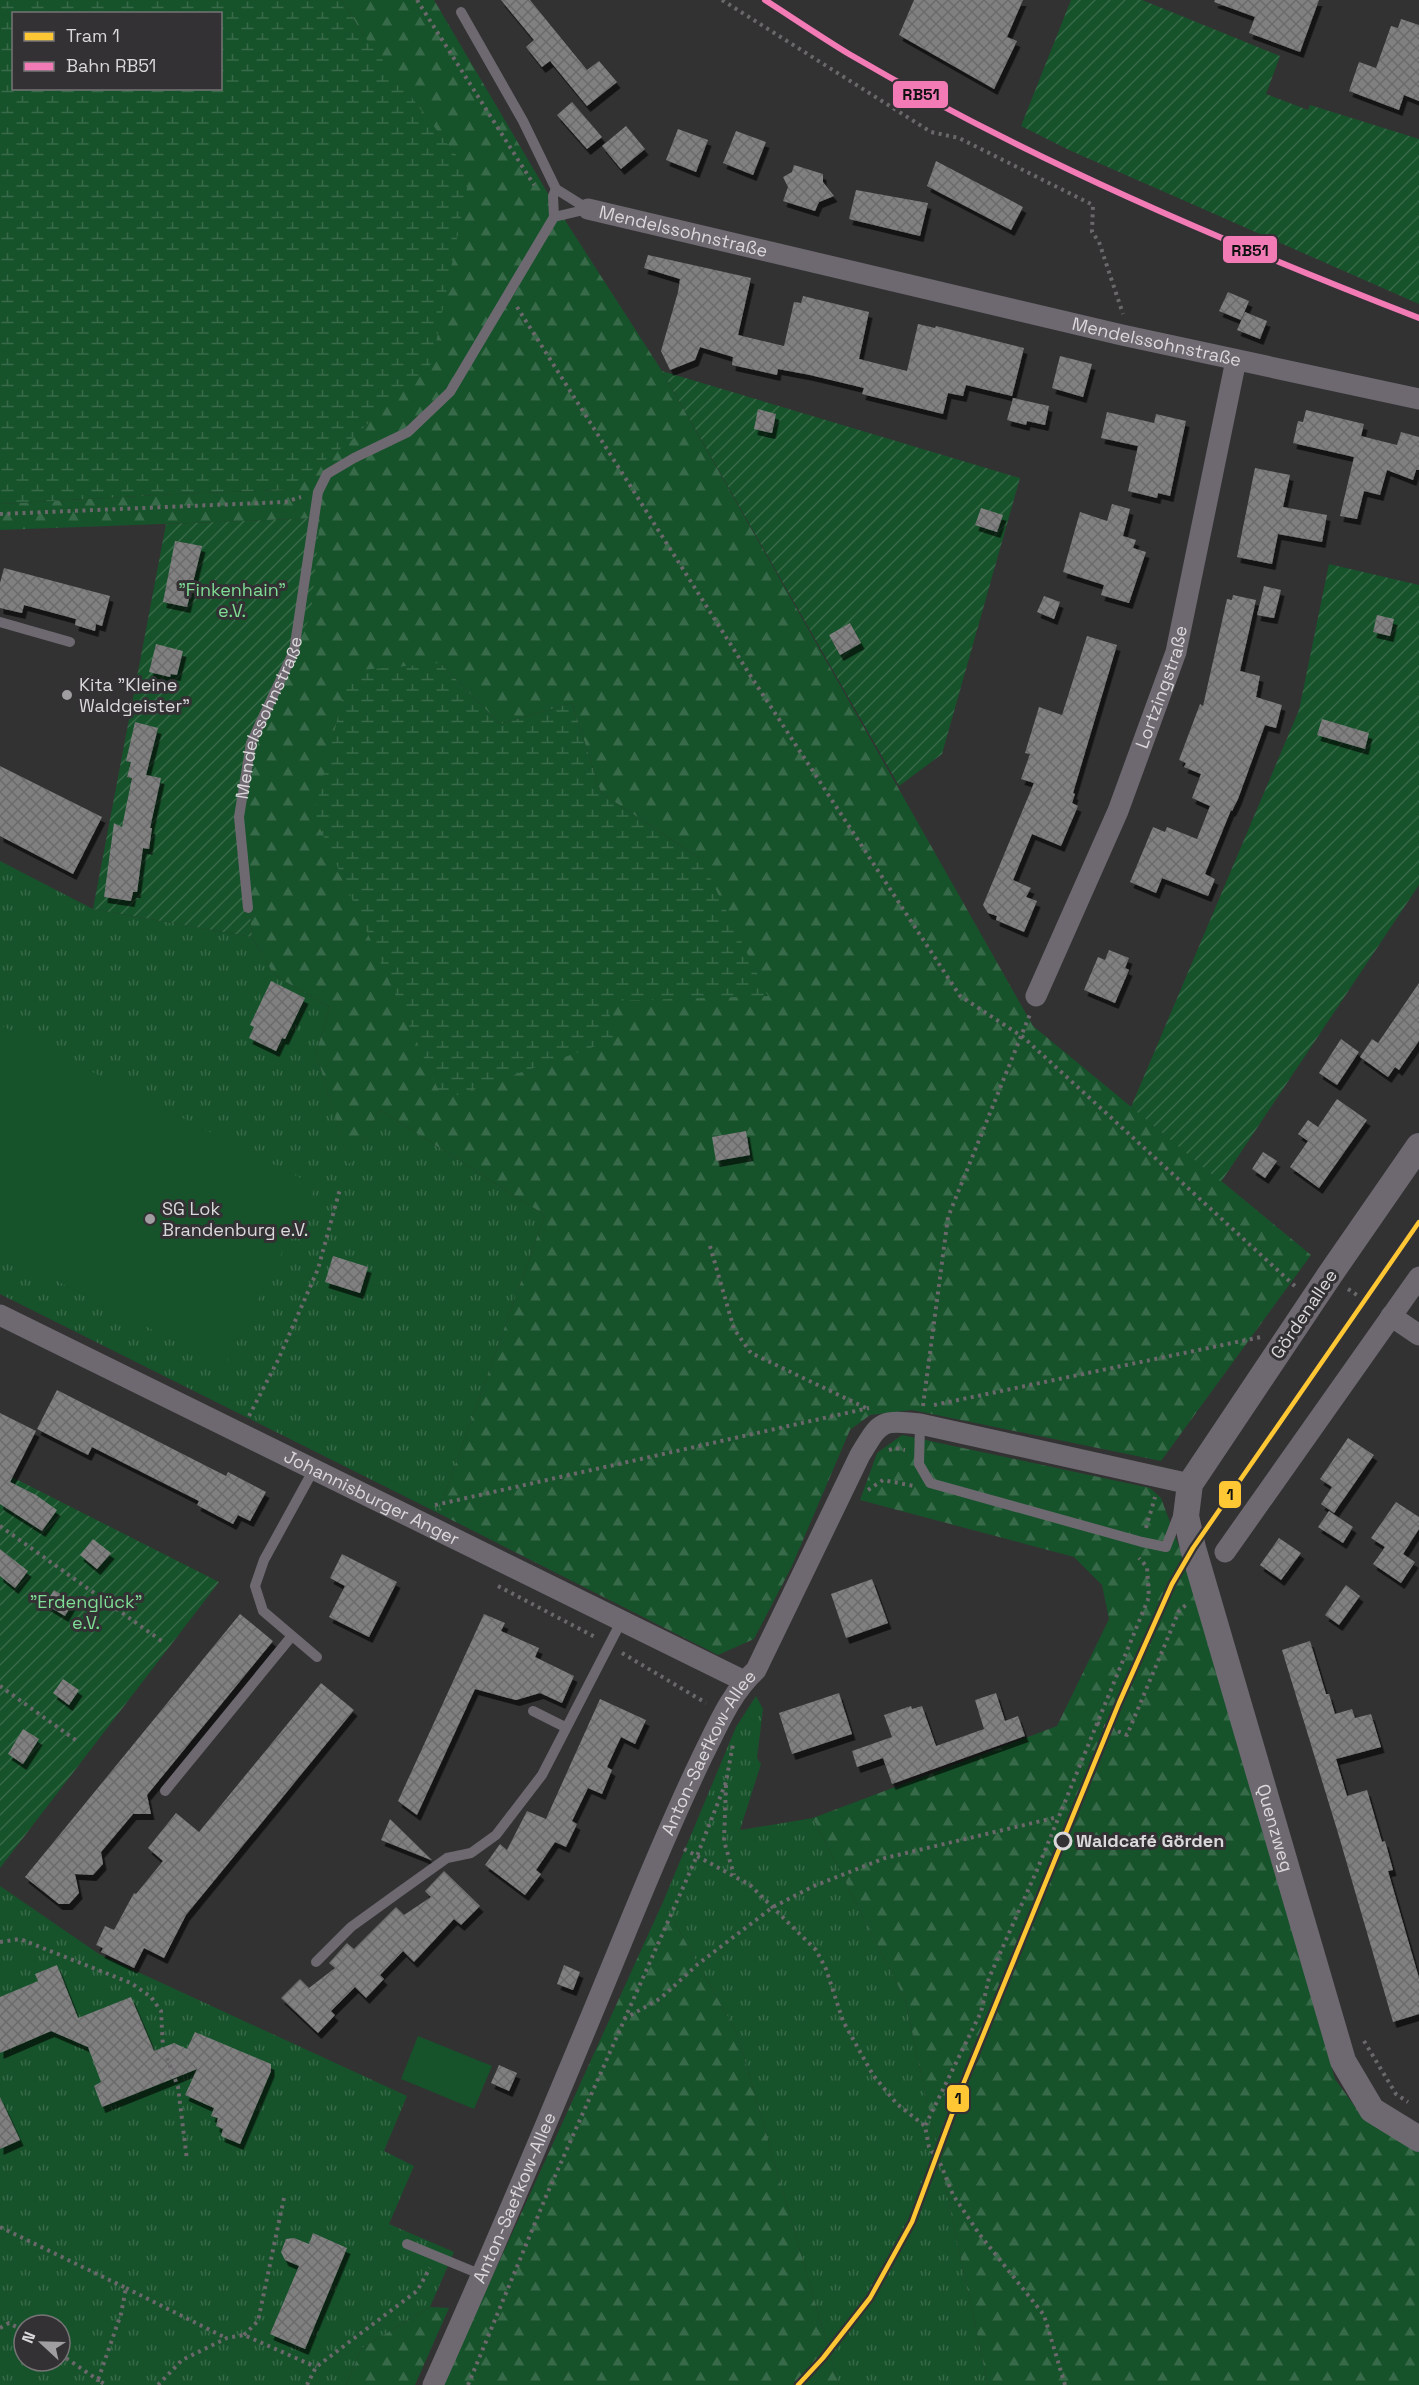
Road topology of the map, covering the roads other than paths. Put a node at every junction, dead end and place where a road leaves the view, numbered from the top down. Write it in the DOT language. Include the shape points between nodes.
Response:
graph roads {
  1 [pos="461,12"];
  2 [pos="556,189"];
  3 [pos="588,209"];
  4 [pos="554,217"];
  5 [pos="1236,360"];
  6 [pos="1419,399"];
  7 [pos="0,622"];
  8 [pos="70,642"];
  9 [pos="248,908"];
  10 [pos="1036,996"];
  11 [pos="1419,1146"];
  12 [pos="1419,1277"];
  13 [pos="0,1315"];
  14 [pos="1391,1316"];
  15 [pos="1419,1335"];
  16 [pos="918,1413"];
  17 [pos="314,1469"];
  18 [pos="1178,1481"];
  19 [pos="1225,1552"];
  20 [pos="622,1620"];
  21 [pos="291,1637"];
  22 [pos="317,1658"];
  23 [pos="744,1681"];
  24 [pos="533,1711"];
  25 [pos="565,1727"];
  26 [pos="165,1791"];
  27 [pos="316,1962"];
  28 [pos="1419,2139"];
  29 [pos="407,2244"];
  30 [pos="482,2275"];
  31 [pos="433,2385"];
  1 -- 2 [label="lane" via="523,121"];
  2 -- 3 [label="lane"];
  2 -- 4 [label="lane"];
  3 -- 4 [label="lane, Mendelssohnstraße"];
  3 -- 5 [label="street, Mendelssohnstraße"];
  4 -- 9 [label="lane, Mendelssohnstraße" via="450,392 408,432 327,474 318,492 294,651 251,743 247,764 239,817"];
  5 -- 6 [label="street, Mendelssohnstraße"];
  5 -- 10 [label="street, Lortzingstraße" via="1176,652 1118,811"];
  7 -- 8 [label="lane"];
  11 -- 18 [label="street, Gördenallee"];
  12 -- 14 [label="street"];
  13 -- 17 [label="street, Johannisburger Anger"];
  14 -- 15 [label="street"];
  14 -- 19 [label="street"];
  16 -- 18 [label="street, Anton-Saefkow-Allee"];
  16 -- 18 [label="lane" via="919,1464 930,1483 1142,1542 1167,1547"];
  16 -- 23 [label="street, Anton-Saefkow-Allee" via="890,1421 876,1430 860,1455 756,1670"];
  17 -- 20 [label="street, Johannisburger Anger"];
  17 -- 21 [label="lane" via="264,1560 255,1586 263,1611"];
  18 -- 28 [label="street, Quenzweg" via="1193,1548 1343,2061 1372,2110"];
  20 -- 23 [label="street, Johannisburger Anger"];
  20 -- 25 [label="lane"];
  21 -- 22 [label="lane"];
  21 -- 26 [label="lane"];
  23 -- 30 [label="street, Anton-Saefkow-Allee" via="724,1713 664,1839"];
  24 -- 25 [label="lane"];
  25 -- 27 [label="lane" via="542,1775 496,1835 471,1853 447,1858 351,1927"];
  29 -- 30 [label="lane"];
  30 -- 31 [label="street, Anton-Saefkow-Allee"];
}
